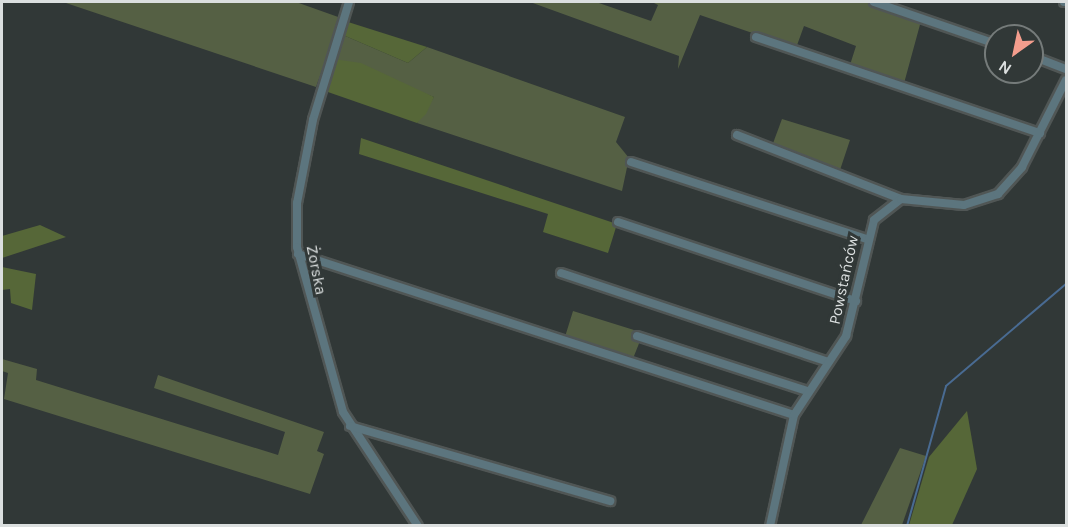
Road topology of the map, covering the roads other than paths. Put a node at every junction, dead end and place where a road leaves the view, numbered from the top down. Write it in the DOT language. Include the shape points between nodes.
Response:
graph roads {
  1 [pos="349,2"];
  2 [pos="874,2"];
  3 [pos="756,37"];
  4 [pos="984,40"];
  5 [pos="1044,61"];
  6 [pos="1066,69"];
  7 [pos="1066,80"];
  8 [pos="1040,133"];
  9 [pos="737,135"];
  10 [pos="632,162"];
  11 [pos="901,199"];
  12 [pos="618,222"];
  13 [pos="866,239"];
  14 [pos="298,254"];
  15 [pos="561,273"];
  16 [pos="856,301"];
  17 [pos="637,336"];
  18 [pos="829,362"];
  19 [pos="807,391"];
  20 [pos="794,415"];
  21 [pos="350,426"];
  22 [pos="610,501"];
  23 [pos="418,525"];
  24 [pos="770,525"];
  1 -- 14 [label="street, Żorska" via="319,94 299,186"];
  2 -- 4 [label="street"];
  3 -- 8 [label="street"];
  5 -- 6 [label="street"];
  7 -- 8 [label="street"];
  8 -- 11 [label="street" via="1016,176 990,198 964,205"];
  9 -- 11 [label="street"];
  10 -- 13 [label="street"];
  11 -- 13 [label="street, Powstańców" via="879,213"];
  12 -- 16 [label="street"];
  13 -- 16 [label="street, Powstańców"];
  14 -- 20 [label="street"];
  14 -- 21 [label="street, Żorska" via="330,379"];
  15 -- 18 [label="street"];
  16 -- 18 [label="street, Powstańców" via="846,336"];
  17 -- 19 [label="street"];
  18 -- 19 [label="street, Powstańców"];
  19 -- 20 [label="street, Powstańców"];
  20 -- 24 [label="street, Powstańców"];
  21 -- 22 [label="street"];
  21 -- 23 [label="street, Żorska"];
}
